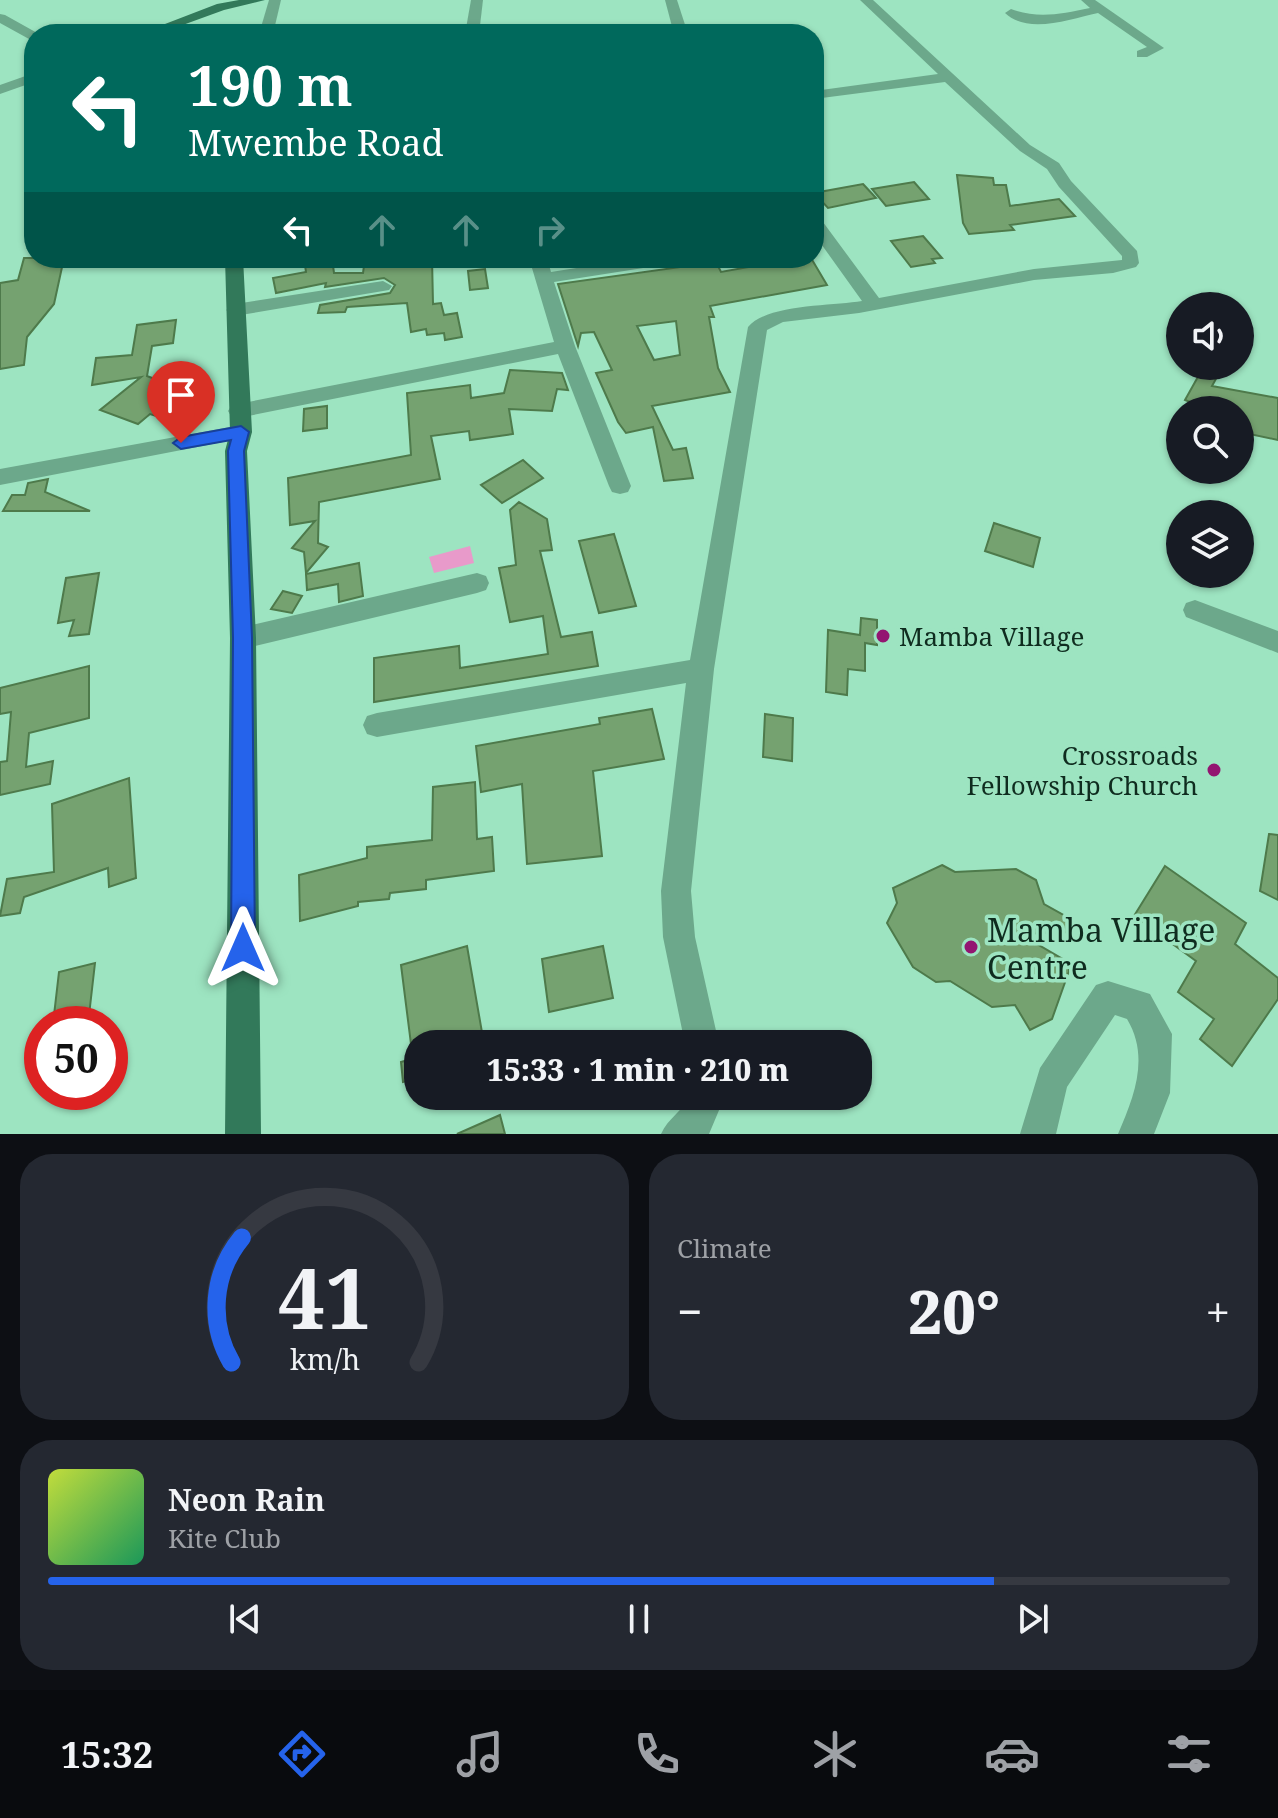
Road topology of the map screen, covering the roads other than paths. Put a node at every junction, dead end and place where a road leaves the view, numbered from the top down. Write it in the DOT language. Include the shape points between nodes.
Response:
graph roads {
  1 [pos="259,0"];
  2 [pos="275,0"];
  3 [pos="477,0"];
  4 [pos="671,0"];
  5 [pos="866,0"];
  6 [pos="1087,0"];
  7 [pos="220,3"];
  8 [pos="1101,9"];
  9 [pos="1011,13"];
  10 [pos="0,18"];
  11 [pos="170,24"];
  12 [pos="269,24"];
  13 [pos="473,24"];
  14 [pos="678,24"];
  15 [pos="24,31"];
  16 [pos="1142,54"];
  17 [pos="948,77"];
  18 [pos="24,81"];
  19 [pos="0,90"];
  20 [pos="824,94"];
  21 [pos="824,236"];
  22 [pos="234,268"];
  23 [pos="542,268"];
  24 [pos="610,268"];
  25 [pos="545,278"];
  26 [pos="383,286"];
  27 [pos="874,304"];
  28 [pos="235,310"];
  29 [pos="565,346"];
  30 [pos="240,421"];
  31 [pos="0,477"];
  32 [pos="620,486"];
  33 [pos="477,583"];
  34 [pos="1195,610"];
  35 [pos="243,638"];
  36 [pos="1278,642"];
  37 [pos="701,669"];
  38 [pos="377,725"];
  39 [pos="698,1030"];
  40 [pos="702,1110"];
  41 [pos="242,1134"];
  42 [pos="679,1134"];
  43 [pos="1038,1134"];
  44 [pos="1136,1134"];
  1 -- 7 [label="main road"];
  2 -- 12 [label="street"];
  3 -- 13 [label="street"];
  4 -- 14 [label="street"];
  5 -- 17 [label="street"];
  6 -- 8 [label="street"];
  7 -- 11 [label="main road"];
  8 -- 9 [label="street" via="1036,20"];
  8 -- 16 [label="street" via="1157,48"];
  10 -- 15 [label="street"];
  17 -- 20 [label="street"];
  17 -- 27 [label="street" via="1025,148 1053,166 1131,255 1130,263"];
  18 -- 19 [label="street"];
  21 -- 27 [label="street"];
  22 -- 28 [label="main road"];
  23 -- 25 [label="street"];
  24 -- 25 [label="street"];
  25 -- 29 [label="street"];
  26 -- 28 [label="street"];
  27 -- 37 [label="street" via="777,319 758,327"];
  28 -- 30 [label="main road"];
  29 -- 30 [label="street"];
  29 -- 32 [label="street"];
  30 -- 31 [label="street"];
  30 -- 35 [label="main road" via="236,451"];
  33 -- 35 [label="street"];
  34 -- 36 [label="street"];
  35 -- 41 [label="main road"];
  37 -- 38 [label="street"];
  37 -- 39 [label="street" via="676,918"];
  40 -- 42 [label="street" via="696,1122"];
  43 -- 44 [label="street" via="1052,1080 1108,997 1138,1006 1155,1034 1153,1093"];
}
